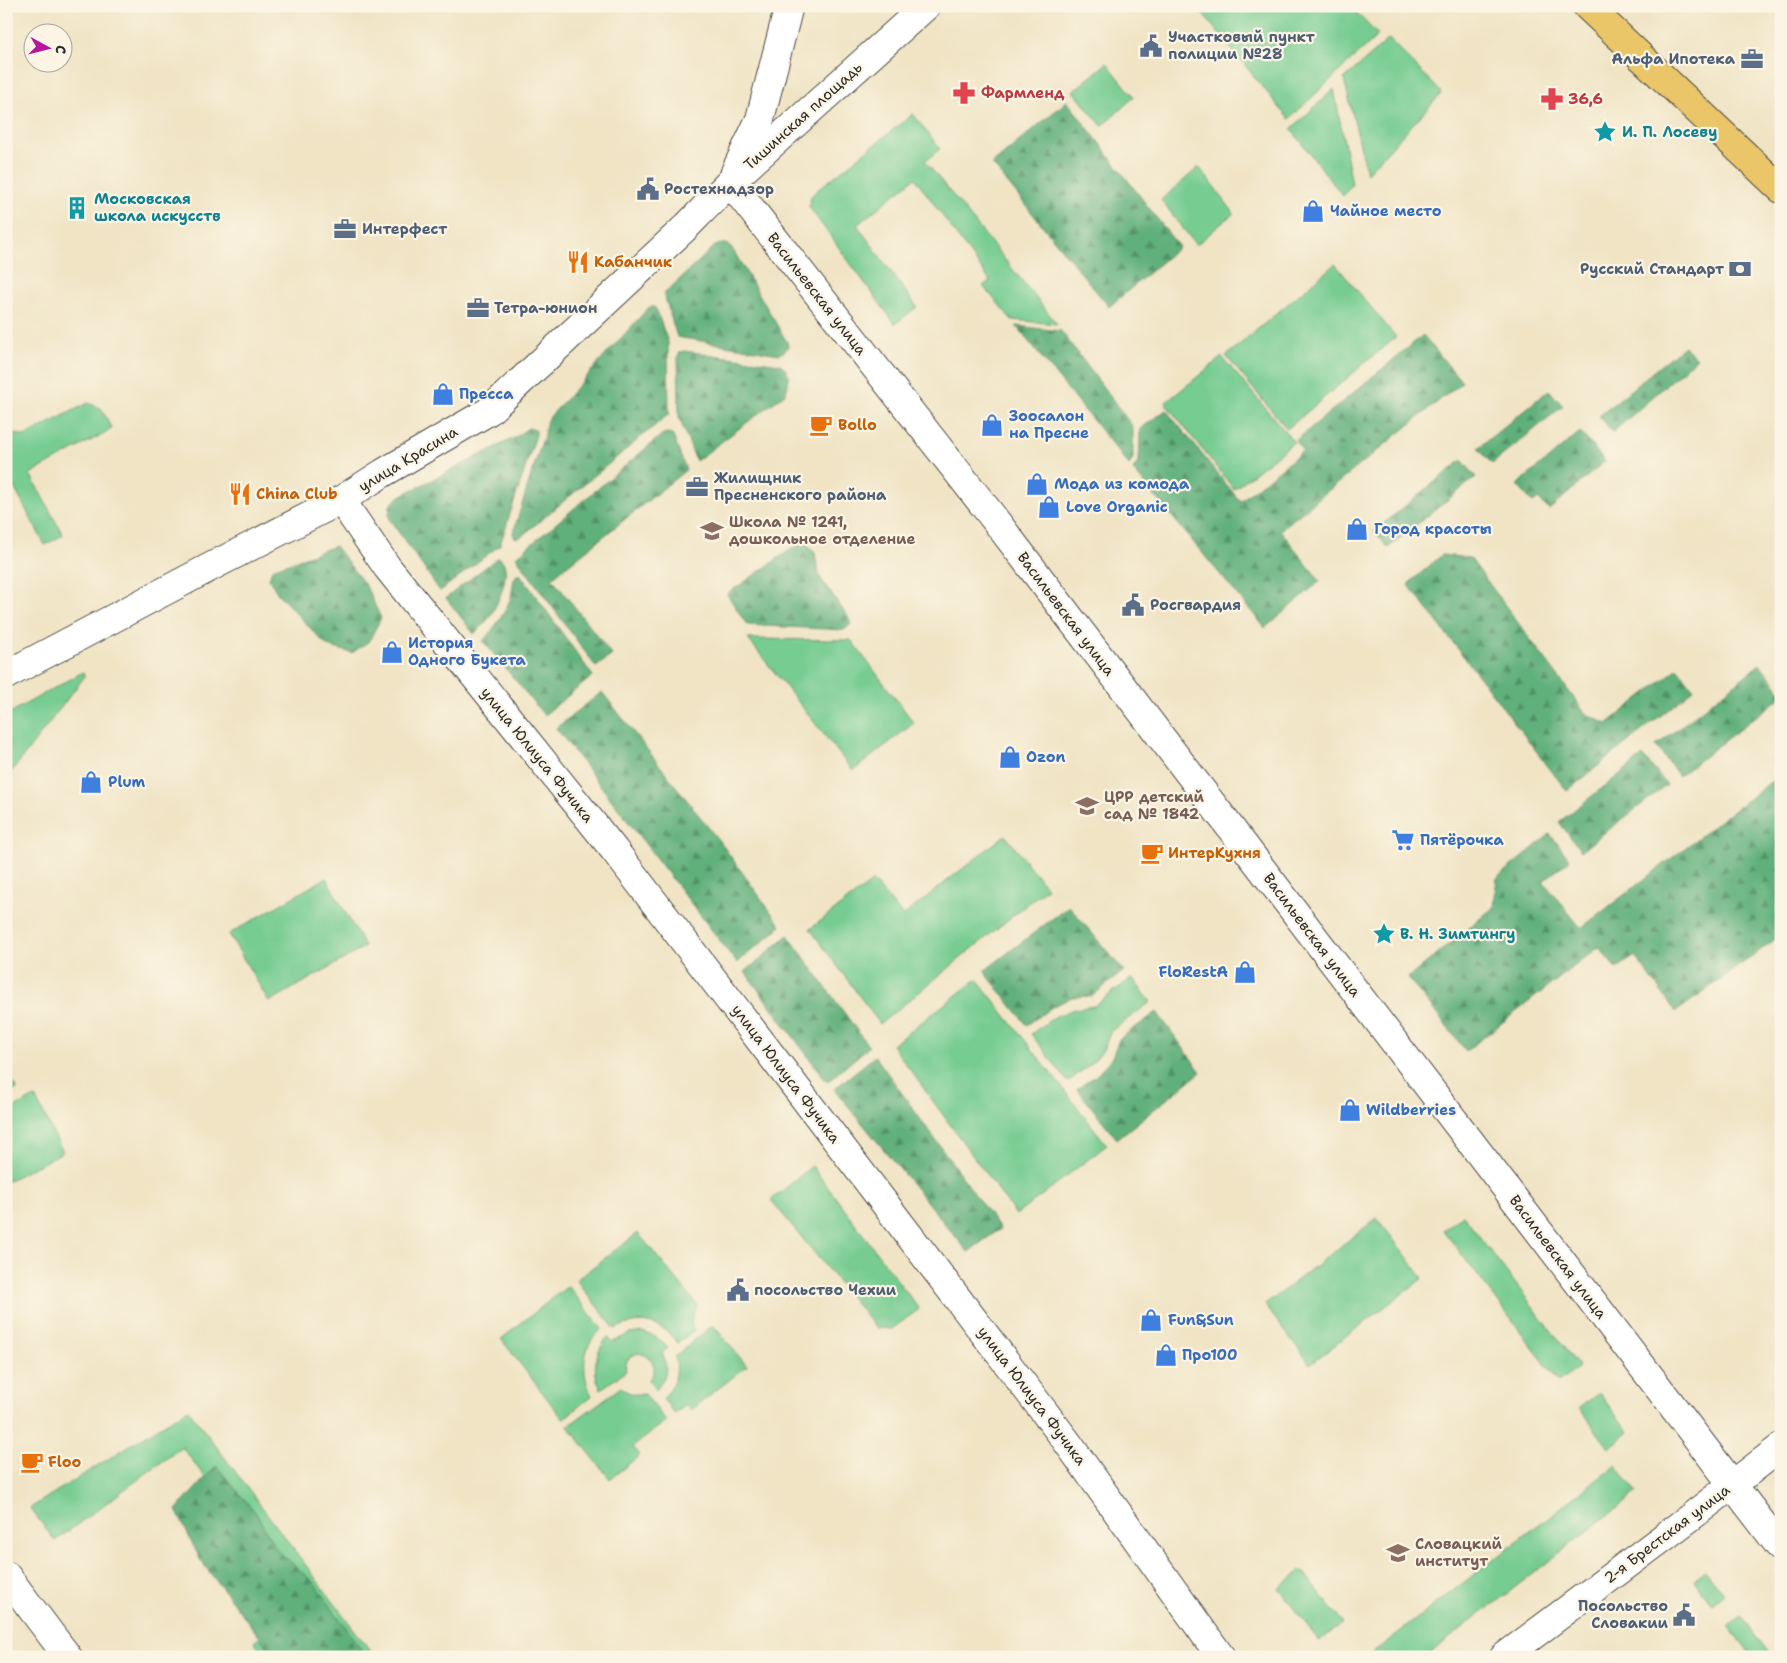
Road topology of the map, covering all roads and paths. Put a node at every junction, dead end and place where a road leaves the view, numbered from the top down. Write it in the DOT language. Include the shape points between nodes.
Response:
graph roads {
  1 [pos="789,6"];
  2 [pos="926,6"];
  3 [pos="1587,6"];
  4 [pos="730,182"];
  5 [pos="1781,189"];
  6 [pos="341,500"];
  7 [pos="6,675"];
  8 [pos="1781,1447"];
  9 [pos="1732,1485"];
  10 [pos="1781,1548"];
  11 [pos="6,1575"];
  12 [pos="68,1657"];
  13 [pos="1221,1657"];
  14 [pos="1504,1657"];
  1 -- 4 [label="street, Тишинская площадь" via="760,118"];
  2 -- 4 [label="street, Тишинская площадь"];
  3 -- 5 [label="main road"];
  4 -- 6 [label="street, улица Красина" via="489,410"];
  4 -- 9 [label="street, Васильевская улица" via="989,512"];
  6 -- 7 [label="street, улица Красина"];
  6 -- 13 [label="street, улица Юлиуса Фучика" via="387,567 615,851 1065,1438"];
  8 -- 9 [label="street, 2-я Брестская улица"];
  9 -- 10 [label="street, Васильевская улица"];
  9 -- 14 [label="street, 2-я Брестская улица"];
  11 -- 12 [label="street"];
}
